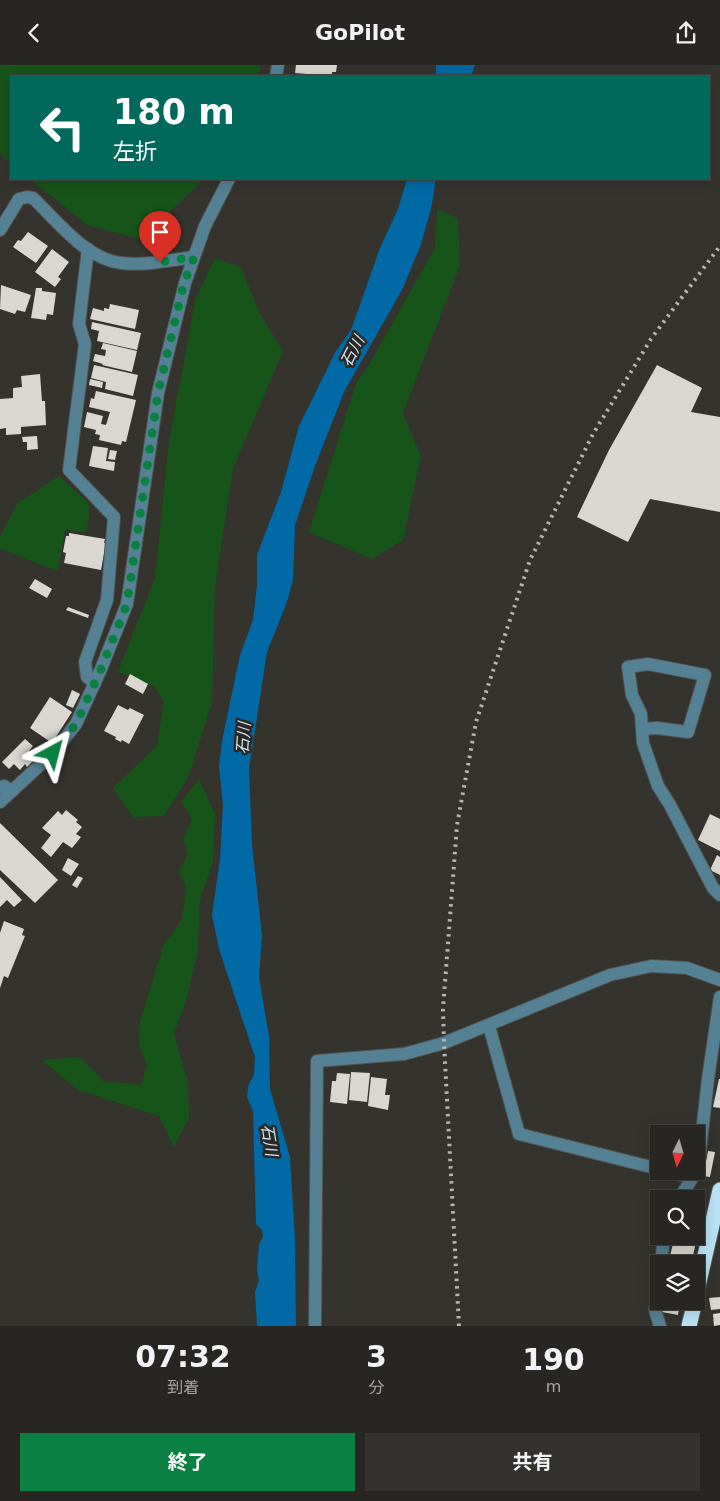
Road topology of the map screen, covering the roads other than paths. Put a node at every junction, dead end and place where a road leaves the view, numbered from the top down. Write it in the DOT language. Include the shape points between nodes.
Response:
graph roads {
  1 [pos="228,180"];
  2 [pos="0,229"];
  3 [pos="88,249"];
  4 [pos="194,257"];
  5 [pos="95,683"];
  6 [pos="643,729"];
  7 [pos="6,789"];
  8 [pos="0,802"];
  9 [pos="720,895"];
  10 [pos="720,980"];
  11 [pos="720,997"];
  12 [pos="489,1026"];
  13 [pos="703,1125"];
  14 [pos="650,1167"];
  15 [pos="720,1190"];
  16 [pos="705,1256"];
  17 [pos="655,1310"];
  18 [pos="693,1310"];
  19 [pos="315,1326"];
  20 [pos="660,1326"];
  21 [pos="689,1326"];
  1 -- 4 [label="street"];
  2 -- 3 [label="street" via="19,199 27,197"];
  3 -- 4 [label="street" via="120,263 143,264"];
  3 -- 5 [label="street" via="79,324 85,344 69,470 114,517 106,600 85,662 87,677"];
  4 -- 5 [label="street" via="184,283 158,393 127,604"];
  5 -- 7 [label="street" via="76,724 53,753"];
  6 -- 6 [label="street" via="641,714 632,695 628,667 648,664 705,675 688,732"];
  6 -- 9 [label="street" via="644,743 658,786 713,888"];
  7 -- 8 [label="street"];
  10 -- 12 [label="street" via="687,968 651,966 610,975"];
  11 -- 13 [label="street"];
  12 -- 14 [label="street" via="519,1134"];
  12 -- 19 [label="street" via="404,1054 316,1061"];
  15 -- 16 [label="highway"];
  17 -- 20 [label="street"];
  18 -- 21 [label="highway"];
}
